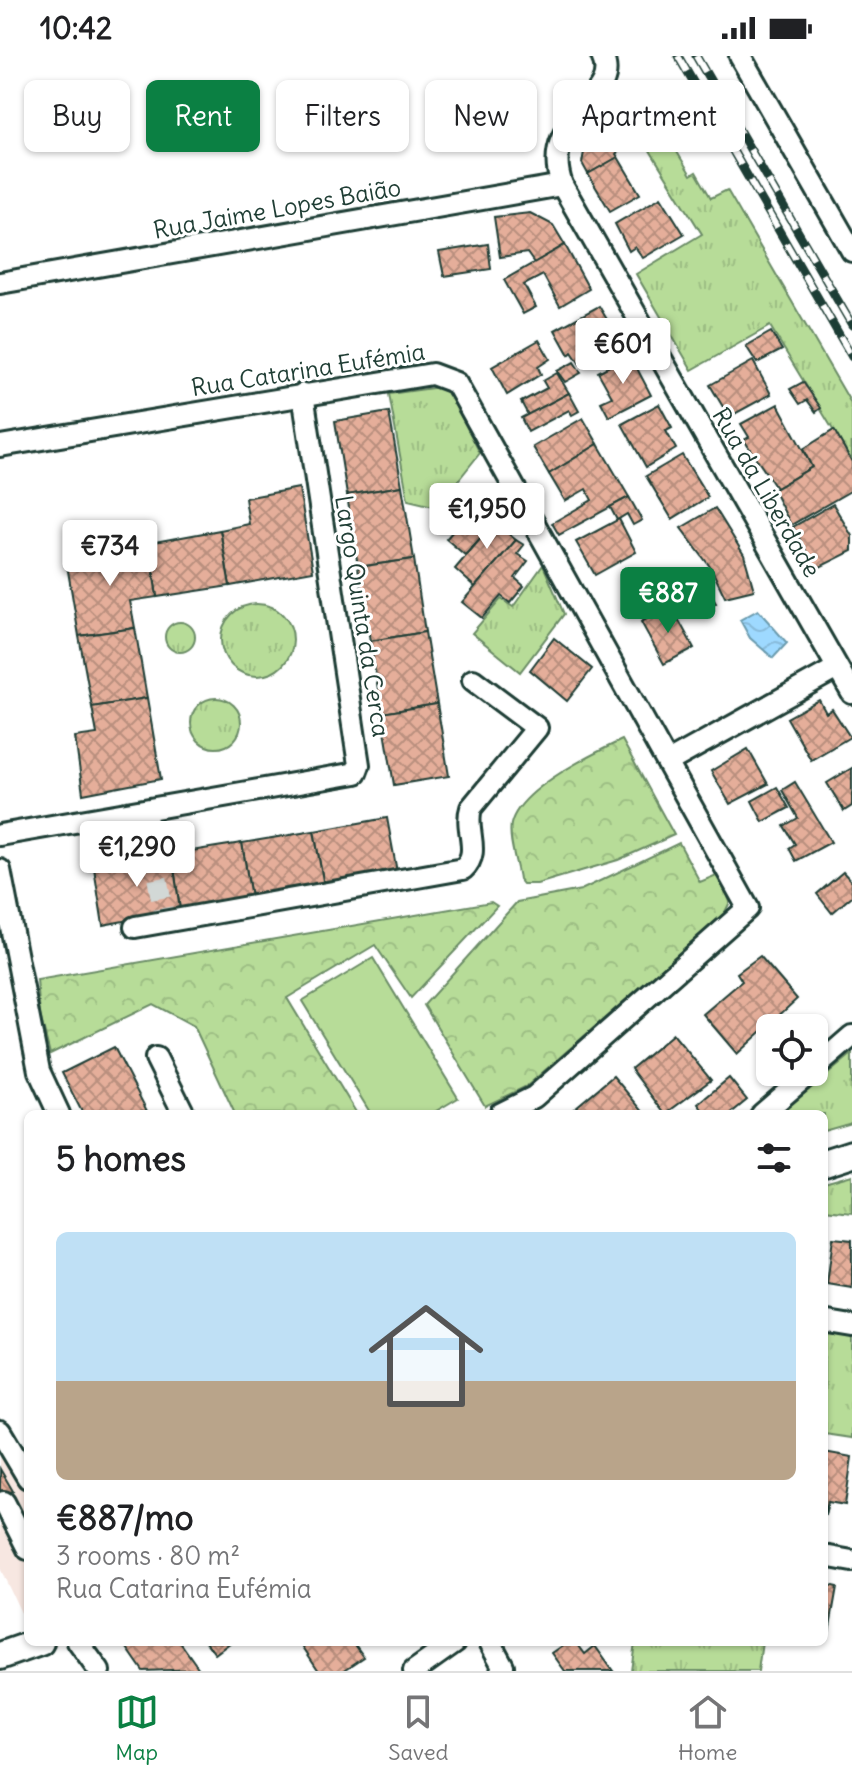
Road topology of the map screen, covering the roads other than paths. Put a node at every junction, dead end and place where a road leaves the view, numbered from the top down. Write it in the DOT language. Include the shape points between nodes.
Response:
graph roads {
  1 [pos="740,56"];
  2 [pos="604,61"];
  3 [pos="562,185"];
  4 [pos="852,251"];
  5 [pos="0,283"];
  6 [pos="303,394"];
  7 [pos="0,446"];
  8 [pos="837,668"];
  9 [pos="473,680"];
  10 [pos="852,693"];
  11 [pos="668,762"];
  12 [pos="145,811"];
  13 [pos="0,835"];
  14 [pos="152,849"];
  15 [pos="0,870"];
  16 [pos="135,927"];
  17 [pos="852,1036"];
  18 [pos="828,1057"];
  19 [pos="156,1058"];
  20 [pos="795,1086"];
  21 [pos="57,1110"];
  22 [pos="182,1110"];
  23 [pos="508,1110"];
  24 [pos="767,1110"];
  25 [pos="852,1154"];
  26 [pos="828,1162"];
  27 [pos="828,1322"];
  28 [pos="852,1326"];
  29 [pos="0,1431"];
  30 [pos="24,1471"];
  31 [pos="4,1502"];
  32 [pos="24,1541"];
  33 [pos="828,1557"];
  34 [pos="852,1561"];
  35 [pos="29,1646"];
  36 [pos="81,1646"];
  37 [pos="449,1646"];
  38 [pos="492,1646"];
  39 [pos="0,1656"];
  40 [pos="99,1671"];
  41 [pos="414,1671"];
  42 [pos="501,1671"];
  1 -- 4 [label="street"];
  2 -- 3 [label="street, Rua da Liberdade" via="604,86 564,133 558,167"];
  3 -- 5 [label="street, Rua Jaime Lopes Baião"];
  3 -- 8 [label="street, Rua da Liberdade"];
  6 -- 7 [label="street, Rua Catarina Eufémia"];
  6 -- 11 [label="street, Rua Catarina Eufémia" via="432,374 456,383"];
  6 -- 12 [label="street, Largo Quinta da Cerca" via="358,769 348,777"];
  8 -- 10 [label="street, Rua da Liberdade"];
  8 -- 11 [label="street"];
  9 -- 16 [label="street" via="537,728 471,808 472,859 463,869"];
  11 -- 23 [label="street, Rua Catarina Eufémia" via="748,908 534,1097"];
  12 -- 13 [label="street, Largo Quinta da Cerca"];
  12 -- 14 [label="street"];
  15 -- 21 [label="street" via="39,1071"];
  17 -- 18 [label="street"];
  19 -- 22 [label="street"];
  20 -- 24 [label="street"];
  25 -- 26 [label="street"];
  27 -- 28 [label="street"];
  29 -- 30 [label="street"];
  31 -- 32 [label="street"];
  33 -- 34 [label="street"];
  35 -- 39 [label="street"];
  36 -- 40 [label="street"];
  37 -- 41 [label="street"];
  38 -- 42 [label="street"];
}
